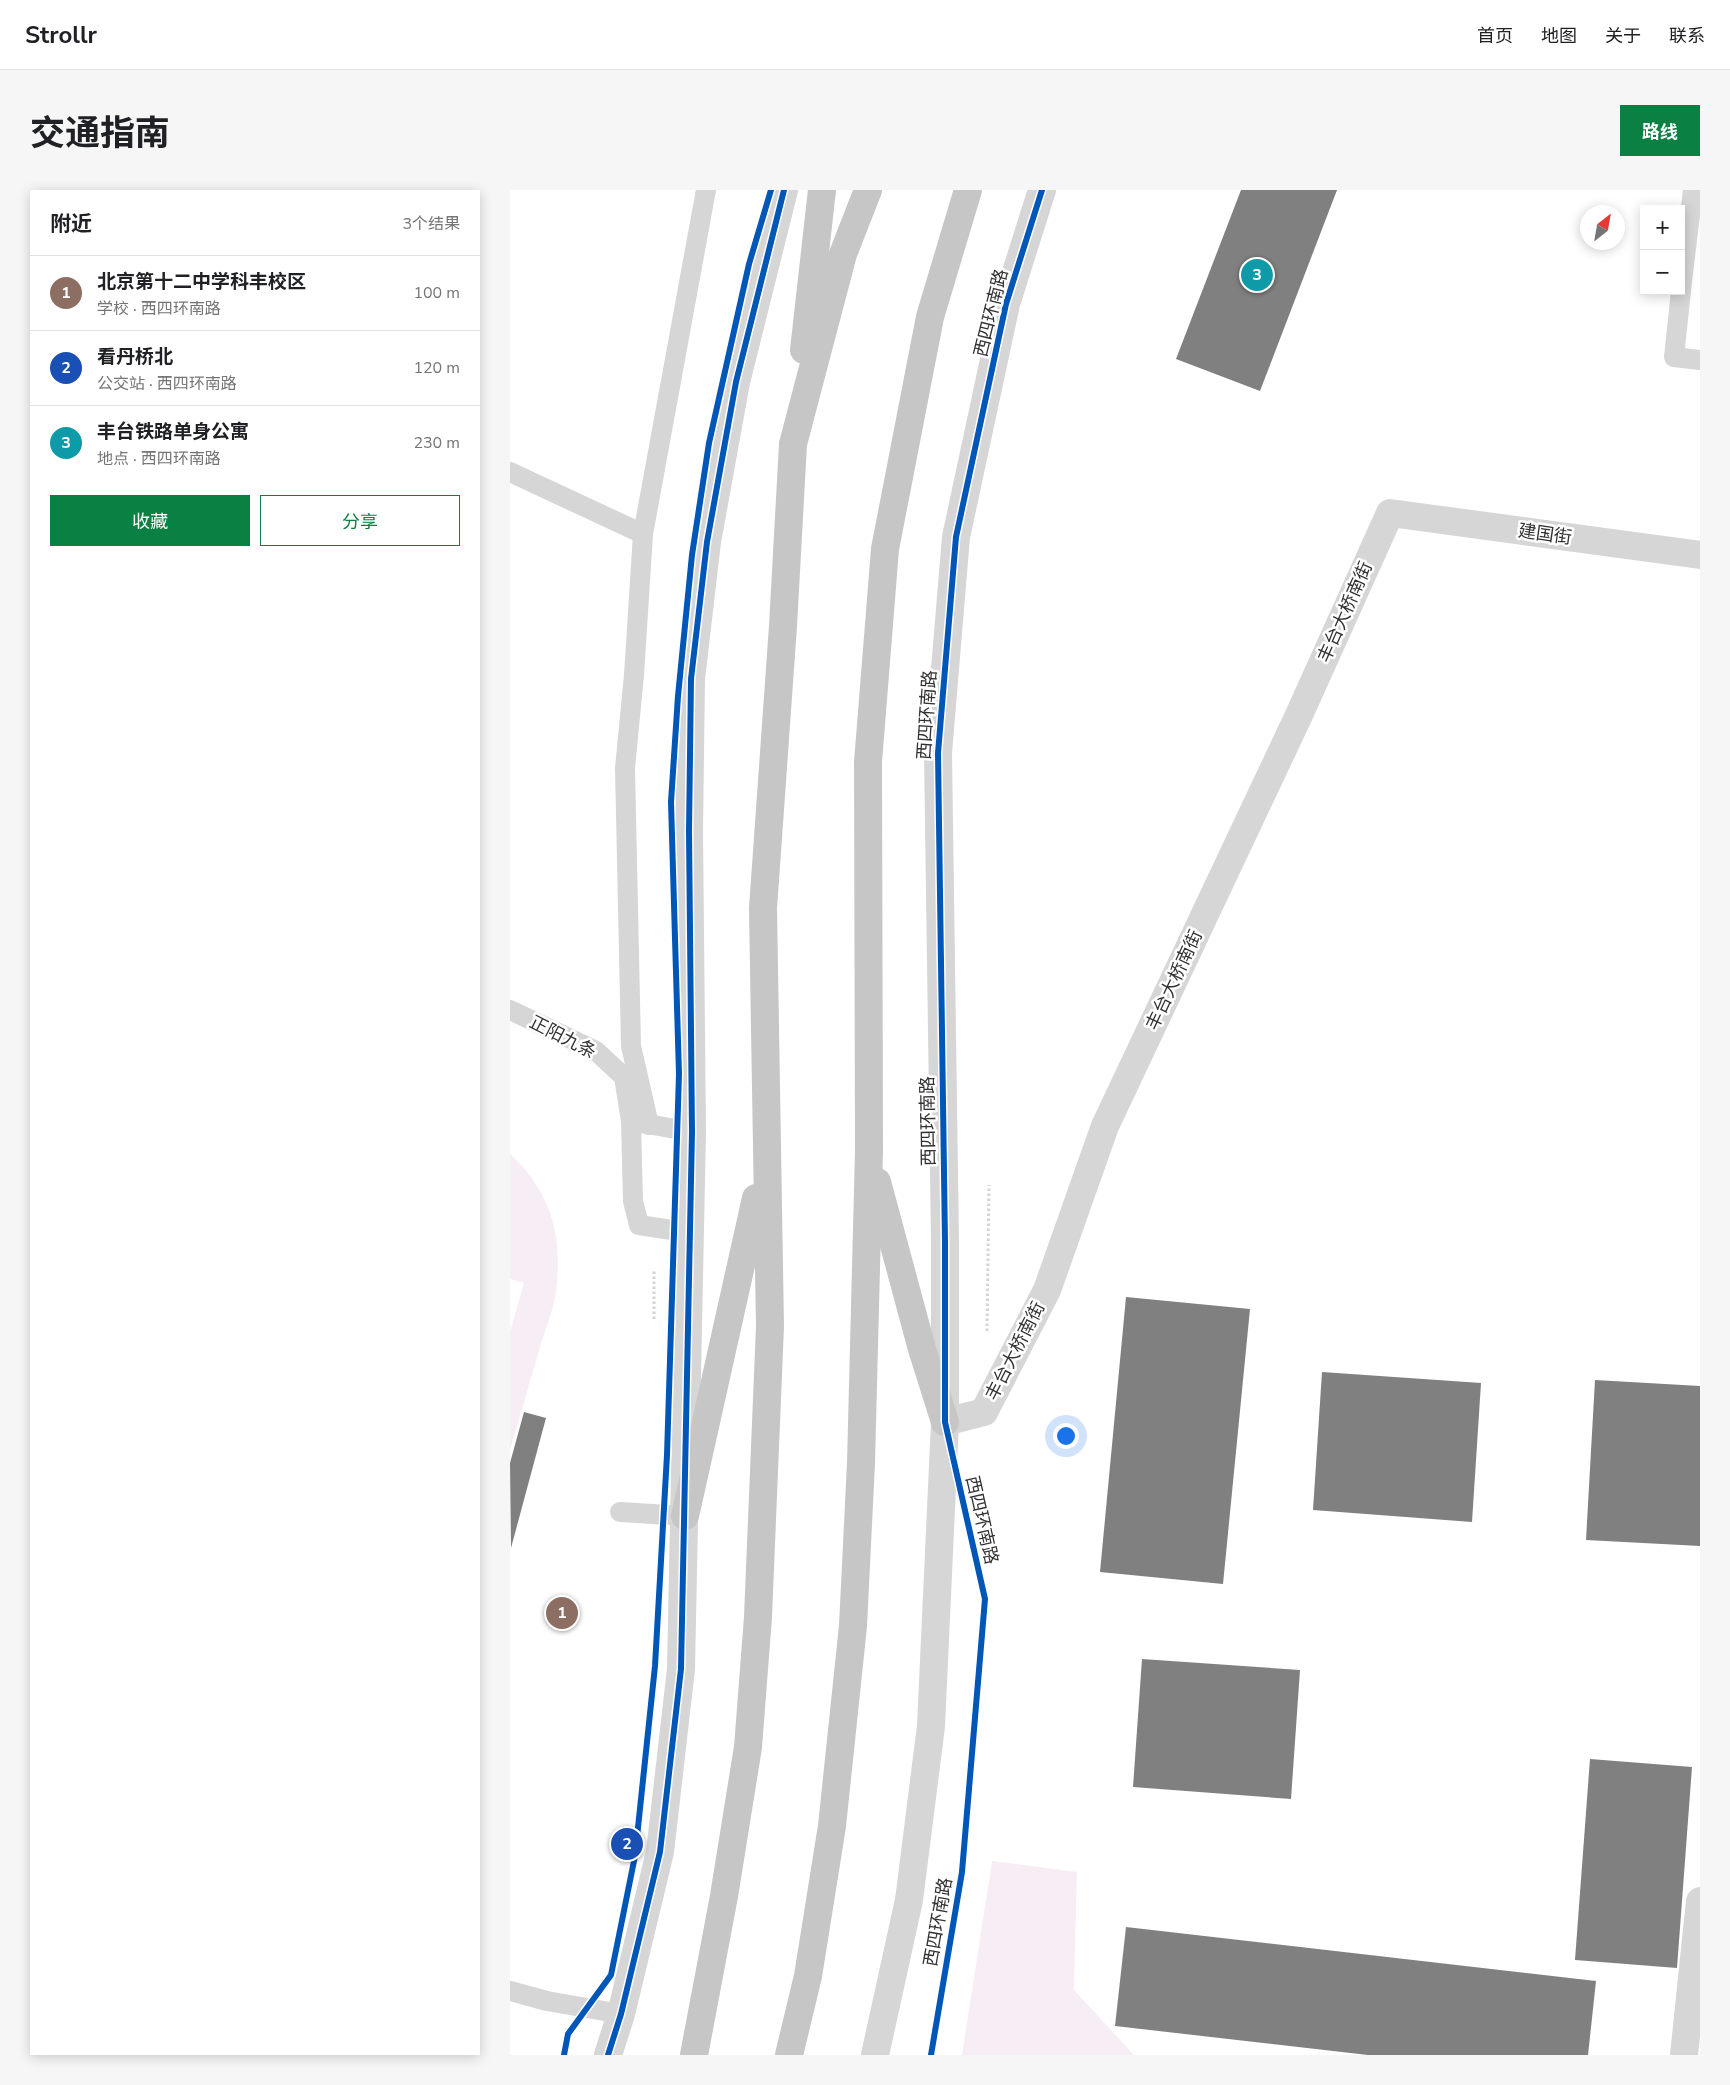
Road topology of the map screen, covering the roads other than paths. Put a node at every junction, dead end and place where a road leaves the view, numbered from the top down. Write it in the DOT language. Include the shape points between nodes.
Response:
graph roads {
  1 [pos="706,190"];
  2 [pos="784,190"];
  3 [pos="822,190"];
  4 [pos="868,190"];
  5 [pos="968,190"];
  6 [pos="1042,190"];
  7 [pos="1693,190"];
  8 [pos="1695,221"];
  9 [pos="1685,271"];
  10 [pos="1681,295"];
  11 [pos="1700,360"];
  12 [pos="793,444"];
  13 [pos="510,472"];
  14 [pos="1390,513"];
  15 [pos="643,534"];
  16 [pos="1700,555"];
  17 [pos="510,1010"];
  18 [pos="640,1123"];
  19 [pos="692,1132"];
  20 [pos="869,1151"];
  21 [pos="766,1155"];
  22 [pos="690,1234"];
  23 [pos="945,1422"];
  24 [pos="620,1512"];
  25 [pos="686,1516"];
  26 [pos="1700,1900"];
  27 [pos="510,1991"];
  28 [pos="621,2014"];
  29 [pos="608,2055"];
  30 [pos="694,2055"];
  31 [pos="789,2055"];
  32 [pos="875,2055"];
  33 [pos="1684,2055"];
  1 -- 15 [label="lane"];
  2 -- 19 [label="street" via="736,382 707,542 691,679"];
  3 -- 12 [label="highway"];
  4 -- 12 [label="highway" via="844,254"];
  5 -- 20 [label="highway" via="930,317 885,549 868,762"];
  6 -- 23 [label="street, 西四环南路" via="1006,304 956,537 939,743"];
  7 -- 8 [label="lane"];
  8 -- 9 [label="lane"];
  10 -- 11 [label="lane" via="1674,357"];
  12 -- 21 [label="highway" via="763,908"];
  13 -- 15 [label="lane"];
  14 -- 16 [label="street, 建国街"];
  14 -- 23 [label="street, 丰台大桥南街" via="1299,715 1105,1126 1047,1290 984,1412"];
  15 -- 18 [label="lane" via="625,768 630,1046"];
  17 -- 18 [label="lane, 正阳九条" via="596,1052 617,1070 624,1077"];
  18 -- 19 [label="lane"];
  18 -- 22 [label="lane" via="634,1201 639,1225"];
  19 -- 22 [label="street"];
  20 -- 23 [label="highway"];
  20 -- 31 [label="highway" via="861,1463 853,1626 832,1826 808,1976"];
  21 -- 25 [label="highway"];
  21 -- 30 [label="highway" via="770,1326 758,1617 748,1747"];
  22 -- 25 [label="street"];
  23 -- 32 [label="street, 西四环南路" via="931,1726 909,1900"];
  24 -- 25 [label="lane"];
  25 -- 28 [label="street" via="681,1669 660,1852"];
  26 -- 33 [label="street"];
  27 -- 28 [label="lane"];
  28 -- 29 [label="street"];
}
